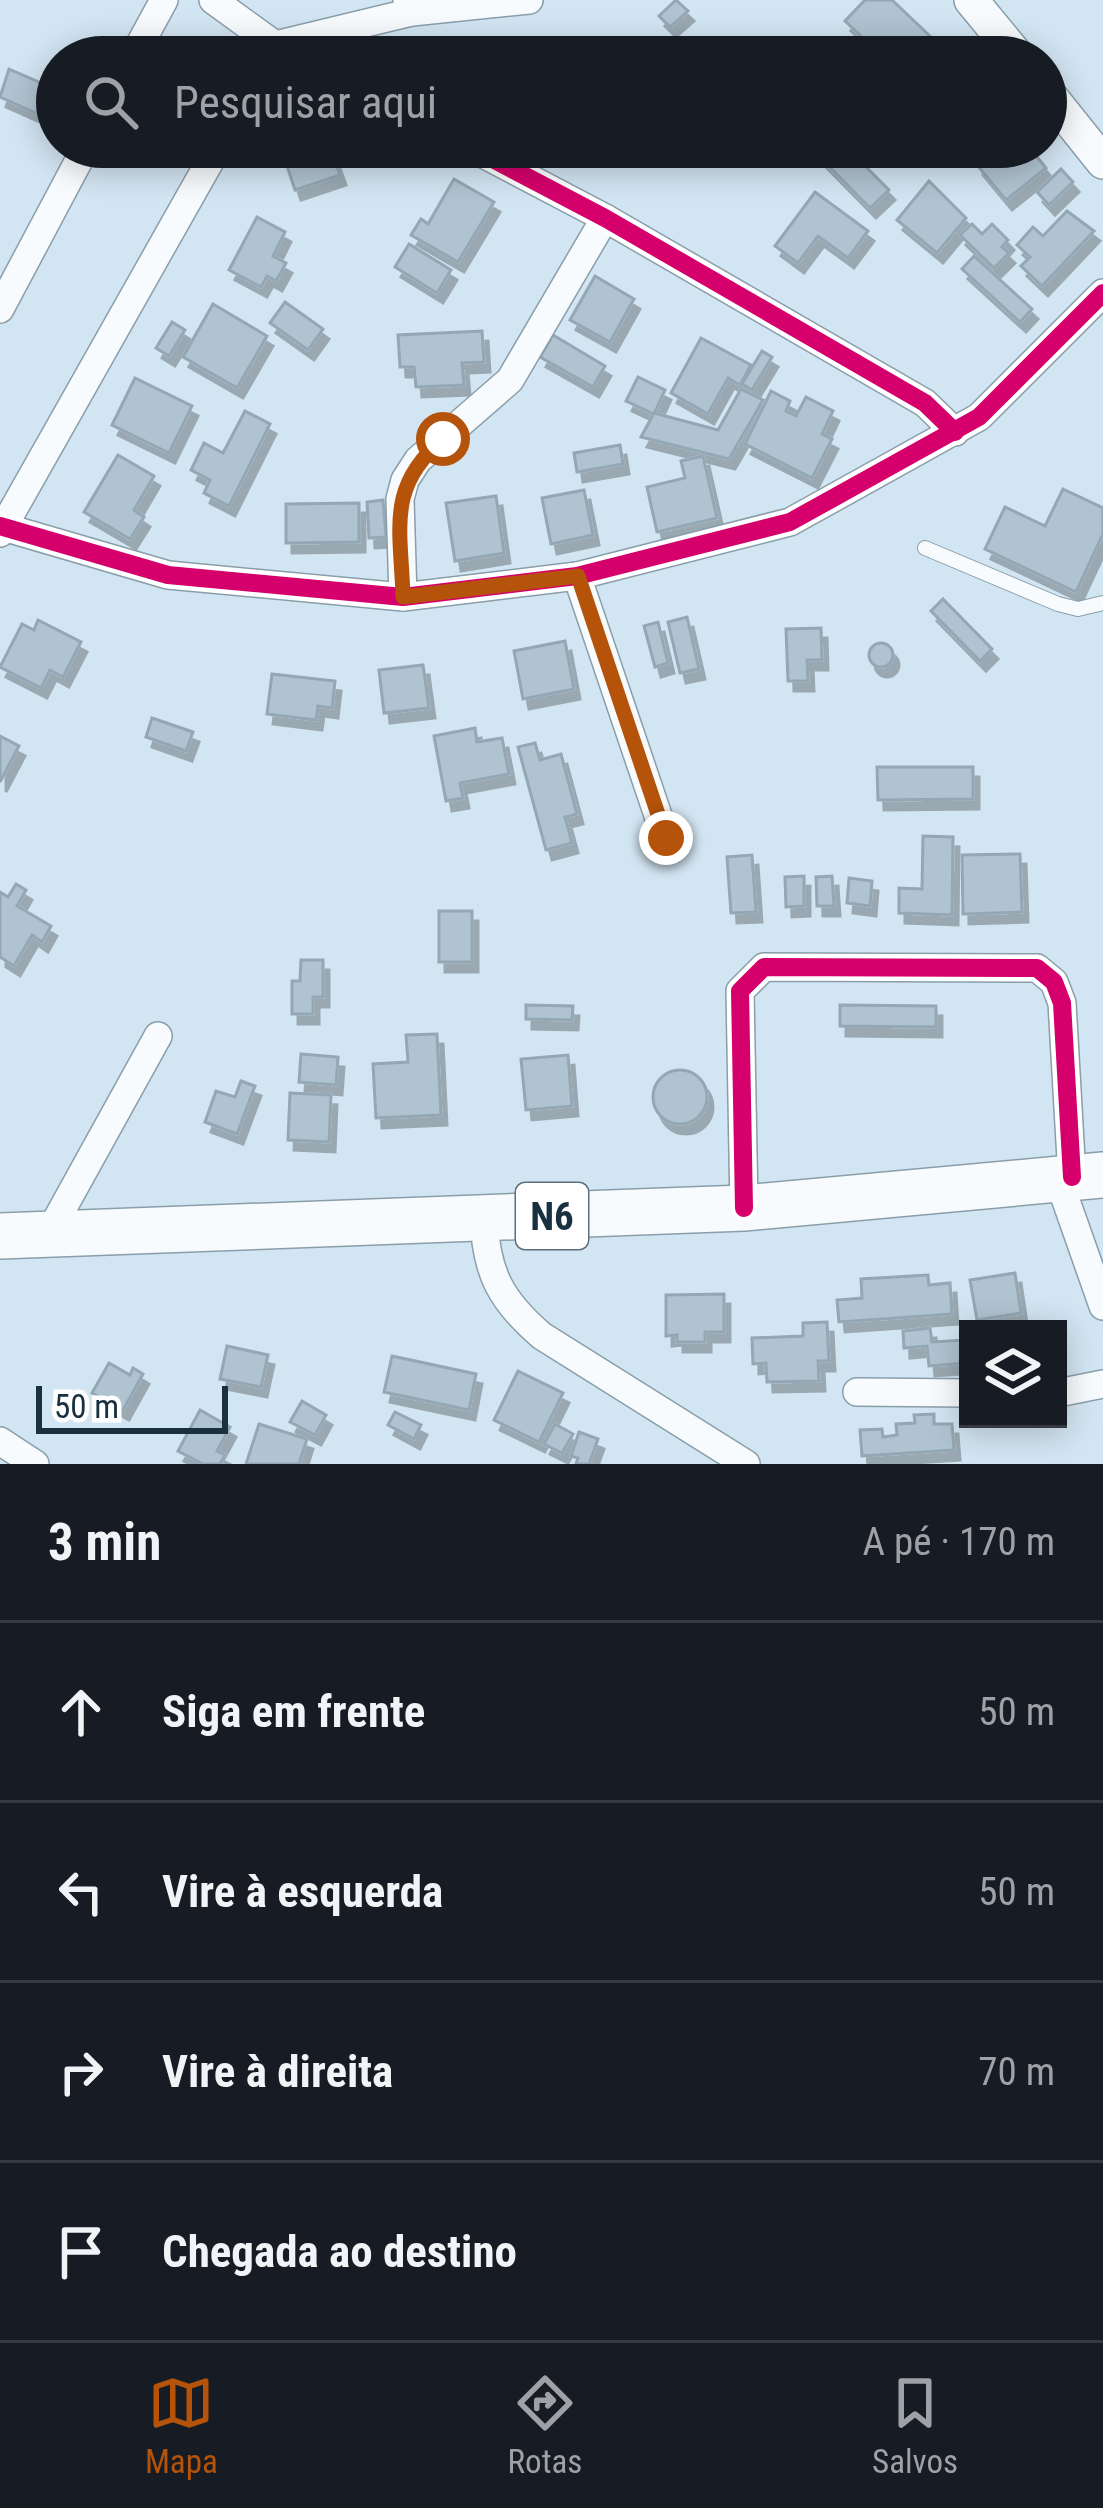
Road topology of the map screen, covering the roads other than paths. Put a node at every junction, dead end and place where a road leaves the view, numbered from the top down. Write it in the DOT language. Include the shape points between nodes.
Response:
graph roads {
  1 [pos="164,0"];
  2 [pos="213,0"];
  3 [pos="529,0"];
  4 [pos="971,0"];
  5 [pos="409,6"];
  6 [pos="145,36"];
  7 [pos="259,36"];
  8 [pos="327,36"];
  9 [pos="1001,36"];
  10 [pos="1067,117"];
  11 [pos="1103,162"];
  12 [pos="75,168"];
  13 [pos="206,168"];
  14 [pos="510,168"];
  15 [pos="605,218"];
  16 [pos="1103,293"];
  17 [pos="0,309"];
  18 [pos="955,432"];
  19 [pos="1,529"];
  20 [pos="925,548"];
  21 [pos="578,576"];
  22 [pos="403,597"];
  23 [pos="1103,603"];
  24 [pos="666,838"];
  25 [pos="158,1036"];
  26 [pos="1078,1177"];
  27 [pos="744,1208"];
  28 [pos="484,1220"];
  29 [pos="48,1235"];
  30 [pos="0,1236"];
  31 [pos="1103,1306"];
  32 [pos="1103,1384"];
  33 [pos="1067,1391"];
  34 [pos="857,1392"];
  35 [pos="959,1393"];
  36 [pos="0,1441"];
  37 [pos="34,1464"];
  38 [pos="746,1464"];
  1 -- 6 [label="street"];
  2 -- 7 [label="street"];
  3 -- 5 [label="street"];
  4 -- 9 [label="street"];
  5 -- 8 [label="street"];
  10 -- 11 [label="street"];
  12 -- 17 [label="street"];
  13 -- 19 [label="street"];
  14 -- 15 [label="street"];
  15 -- 18 [label="street" via="925,403"];
  15 -- 22 [label="street" via="510,380 405,480"];
  16 -- 18 [label="street"];
  18 -- 21 [label="street" via="790,522"];
  19 -- 22 [label="street" via="168,575"];
  20 -- 23 [label="lane" via="1058,604"];
  21 -- 22 [label="street"];
  21 -- 24 [label="street"];
  25 -- 29 [label="street"];
  26 -- 27 [label="highway, N6"];
  26 -- 27 [label="street" via="1062,1003 1037,968 764,967 740,991"];
  26 -- 31 [label="street"];
  27 -- 28 [label="highway, N6"];
  28 -- 29 [label="highway, N6"];
  28 -- 38 [label="street" via="494,1286 518,1315"];
  29 -- 30 [label="highway, N6"];
  32 -- 33 [label="street"];
  34 -- 35 [label="street"];
  36 -- 37 [label="street"];
}
